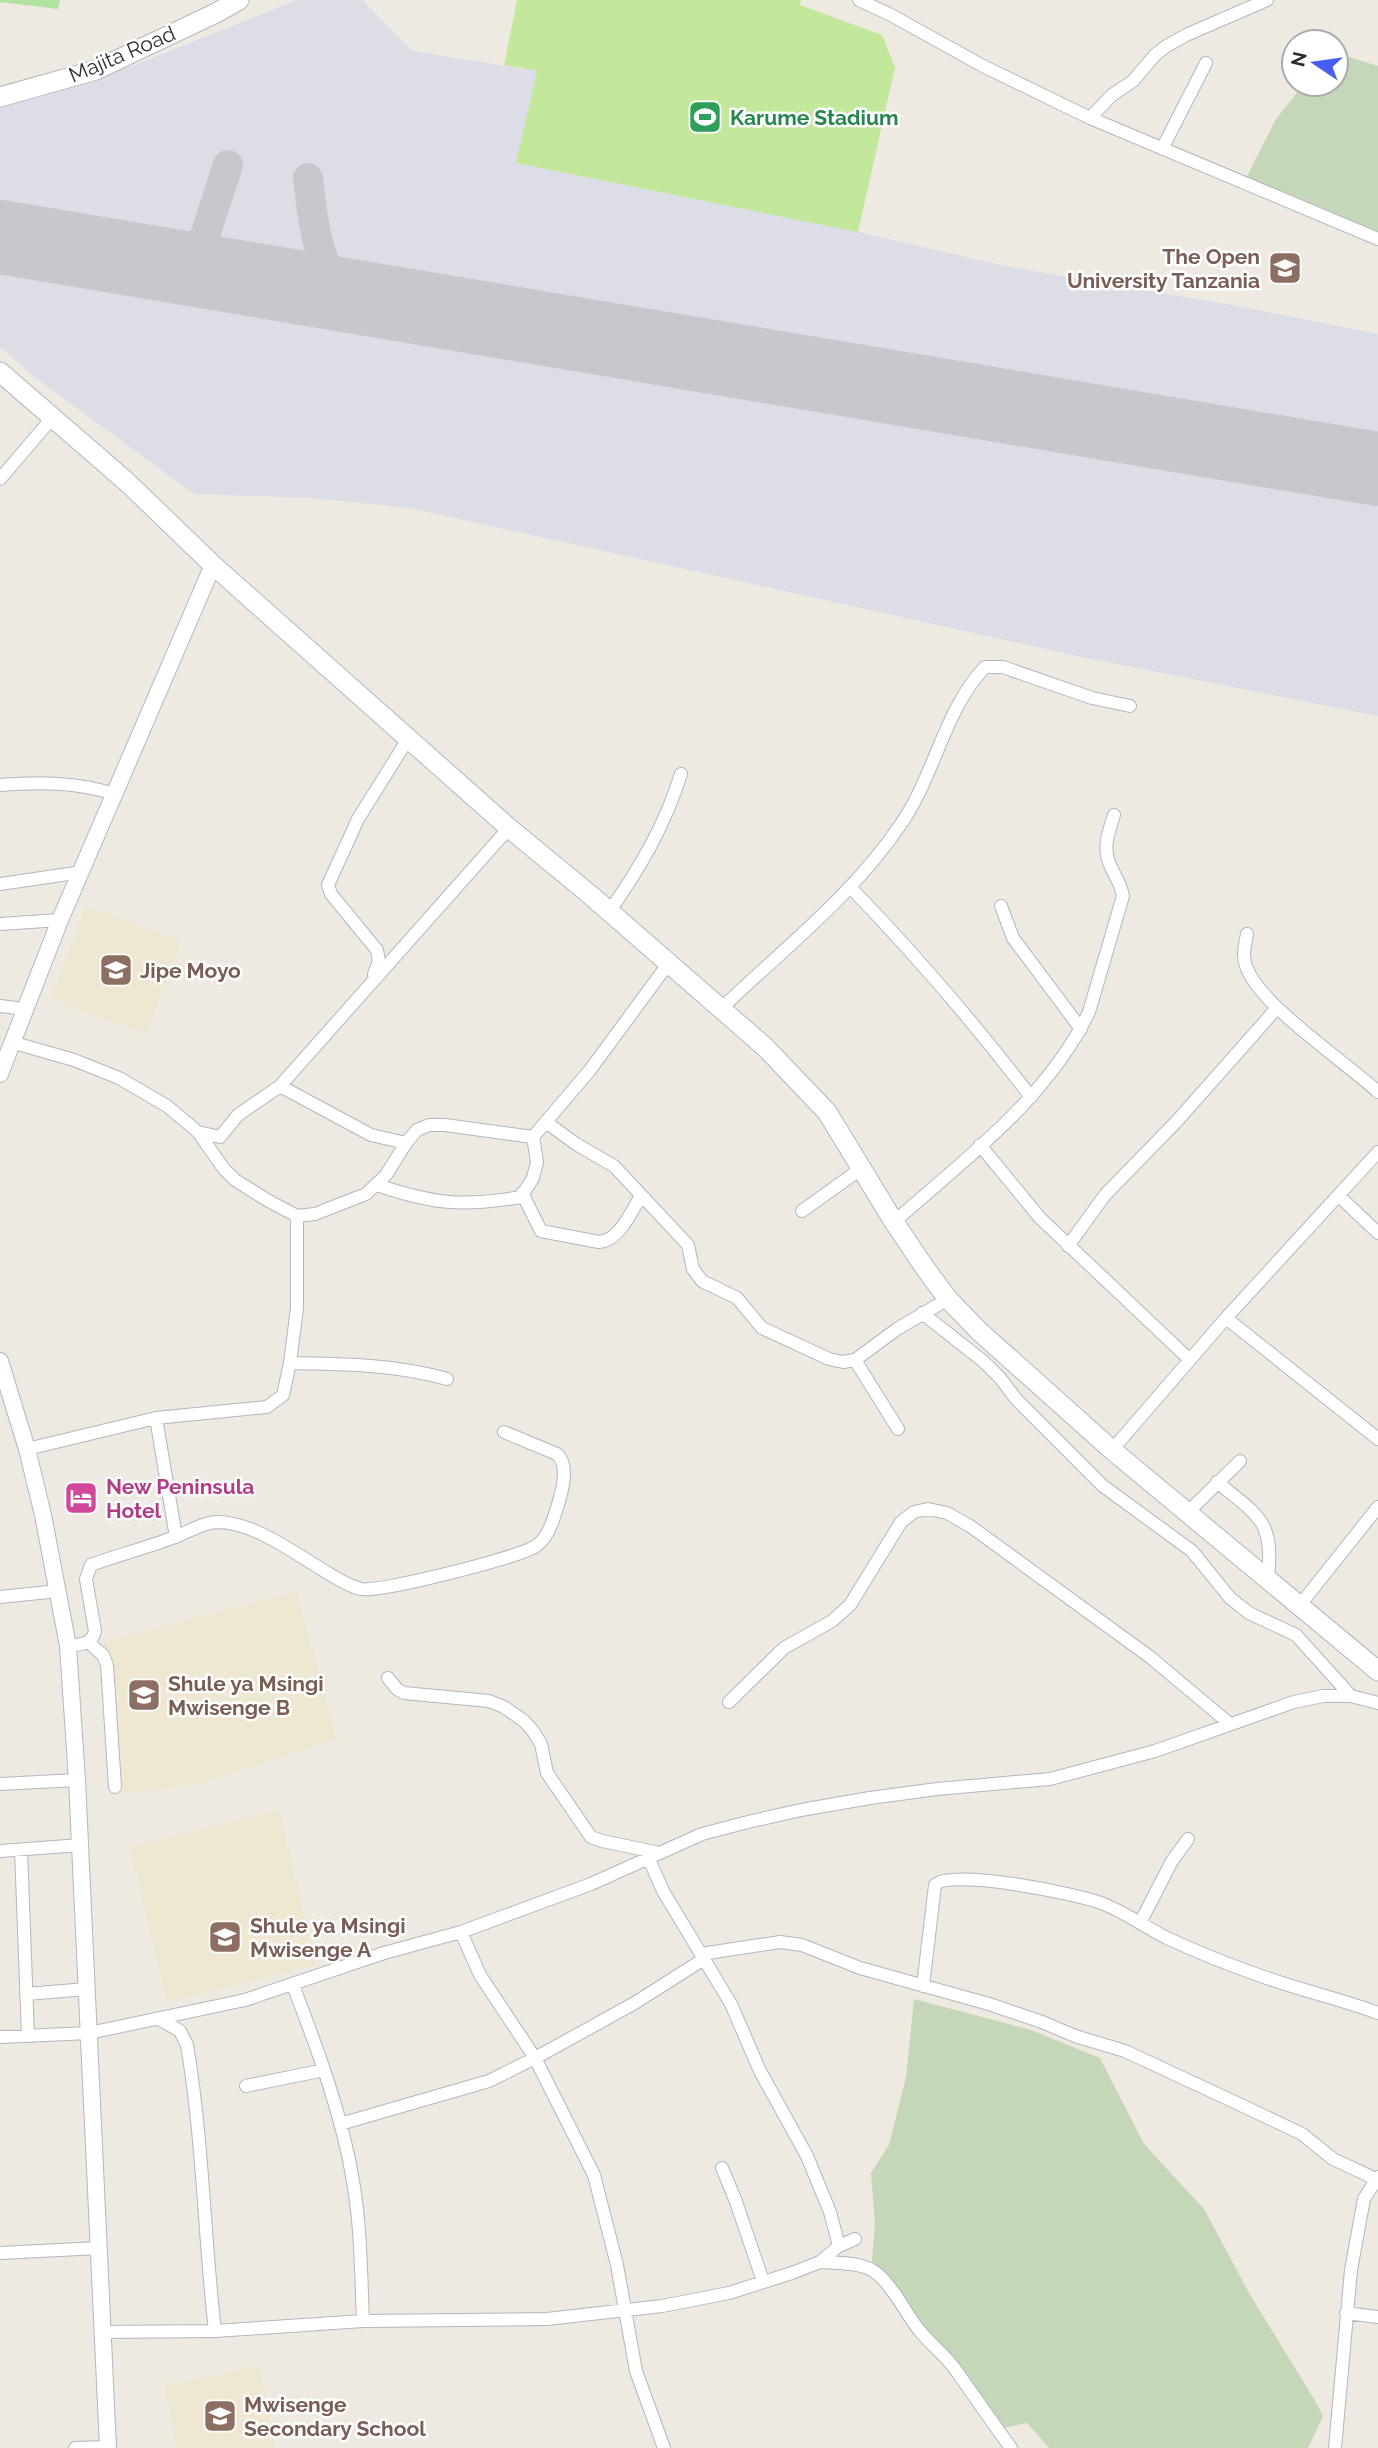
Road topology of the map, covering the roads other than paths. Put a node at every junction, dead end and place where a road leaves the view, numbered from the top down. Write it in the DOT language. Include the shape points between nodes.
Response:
graph roads {
  1 [pos="239,0"];
  2 [pos="859,0"];
  3 [pos="1267,0"];
  4 [pos="1206,63"];
  5 [pos="0,97"];
  6 [pos="1090,118"];
  7 [pos="1163,147"];
  8 [pos="1378,239"];
  9 [pos="0,372"];
  10 [pos="53,417"];
  11 [pos="0,479"];
  12 [pos="213,565"];
  13 [pos="1130,706"];
  14 [pos="408,738"];
  15 [pos="681,774"];
  16 [pos="0,785"];
  17 [pos="114,794"];
  18 [pos="1114,814"];
  19 [pos="509,828"];
  20 [pos="82,872"];
  21 [pos="0,884"];
  22 [pos="851,888"];
  23 [pos="1002,906"];
  24 [pos="610,912"];
  25 [pos="60,920"];
  26 [pos="0,924"];
  27 [pos="1247,934"];
  28 [pos="668,964"];
  29 [pos="370,984"];
  30 [pos="0,1006"];
  31 [pos="722,1008"];
  32 [pos="1277,1008"];
  33 [pos="25,1009"];
  34 [pos="1081,1029"];
  35 [pos="11,1042"];
  36 [pos="0,1074"];
  37 [pos="280,1086"];
  38 [pos="1378,1092"];
  39 [pos="1031,1097"];
  40 [pos="546,1122"];
  41 [pos="198,1132"];
  42 [pos="533,1137"];
  43 [pos="406,1143"];
  44 [pos="980,1145"];
  45 [pos="1378,1152"];
  46 [pos="862,1168"];
  47 [pos="377,1185"];
  48 [pos="522,1193"];
  49 [pos="641,1196"];
  50 [pos="1339,1196"];
  51 [pos="802,1211"];
  52 [pos="298,1216"];
  53 [pos="894,1222"];
  54 [pos="1378,1234"];
  55 [pos="1068,1246"];
  56 [pos="948,1299"];
  57 [pos="922,1313"];
  58 [pos="1226,1318"];
  59 [pos="855,1360"];
  60 [pos="1190,1360"];
  61 [pos="0,1361"];
  62 [pos="290,1363"];
  63 [pos="447,1379"];
  64 [pos="156,1418"];
  65 [pos="898,1429"];
  66 [pos="504,1432"];
  67 [pos="1378,1439"];
  68 [pos="27,1449"];
  69 [pos="1112,1450"];
  70 [pos="1241,1461"];
  71 [pos="1217,1482"];
  72 [pos="1378,1507"];
  73 [pos="1187,1513"];
  74 [pos="176,1537"];
  75 [pos="1268,1579"];
  76 [pos="58,1591"];
  77 [pos="0,1597"];
  78 [pos="1300,1605"];
  79 [pos="88,1642"];
  80 [pos="68,1646"];
  81 [pos="1378,1671"];
  82 [pos="388,1678"];
  83 [pos="1351,1696"];
  84 [pos="729,1702"];
  85 [pos="1378,1703"];
  86 [pos="1230,1724"];
  87 [pos="77,1780"];
  88 [pos="0,1784"];
  89 [pos="115,1787"];
  90 [pos="1188,1839"];
  91 [pos="80,1845"];
  92 [pos="21,1850"];
  93 [pos="0,1851"];
  94 [pos="654,1856"];
  95 [pos="1140,1923"];
  96 [pos="461,1932"];
  97 [pos="703,1957"];
  98 [pos="293,1985"];
  99 [pos="923,1986"];
  100 [pos="87,1989"];
  101 [pos="26,1994"];
  102 [pos="1378,2013"];
  103 [pos="159,2019"];
  104 [pos="89,2033"];
  105 [pos="29,2036"];
  106 [pos="0,2037"];
  107 [pos="536,2058"];
  108 [pos="324,2070"];
  109 [pos="246,2086"];
  110 [pos="340,2124"];
  111 [pos="722,2168"];
  112 [pos="1377,2179"];
  113 [pos="855,2239"];
  114 [pos="839,2246"];
  115 [pos="99,2248"];
  116 [pos="0,2253"];
  117 [pos="820,2262"];
  118 [pos="763,2281"];
  119 [pos="625,2310"];
  120 [pos="1346,2313"];
  121 [pos="1378,2317"];
  122 [pos="363,2321"];
  123 [pos="215,2331"];
  124 [pos="103,2332"];
  125 [pos="108,2447"];
  126 [pos="75,2448"];
  127 [pos="664,2448"];
  128 [pos="1012,2448"];
  129 [pos="1335,2448"];
  1 -- 5 [label="main road, Majita Road" via="96,70"];
  2 -- 6 [label="street"];
  3 -- 6 [label="street" via="1164,47 1141,74"];
  4 -- 7 [label="street"];
  6 -- 7 [label="street"];
  7 -- 8 [label="street"];
  9 -- 10 [label="main road"];
  10 -- 11 [label="street"];
  10 -- 12 [label="main road"];
  12 -- 14 [label="main road"];
  12 -- 17 [label="street"];
  13 -- 22 [label="street" via="1092,698 1003,667 985,667 970,682 918,797"];
  14 -- 19 [label="main road"];
  14 -- 29 [label="street" via="358,820 328,885 380,955"];
  15 -- 24 [label="street" via="659,832"];
  16 -- 17 [label="street" via="65,784"];
  17 -- 20 [label="street"];
  18 -- 34 [label="street" via="1106,856 1123,896"];
  19 -- 24 [label="main road"];
  19 -- 29 [label="street"];
  20 -- 21 [label="street"];
  20 -- 25 [label="street"];
  22 -- 31 [label="street"];
  22 -- 39 [label="street" via="932,975"];
  23 -- 34 [label="street" via="1013,938"];
  24 -- 28 [label="main road"];
  25 -- 26 [label="street"];
  25 -- 33 [label="street"];
  27 -- 32 [label="street" via="1245,964"];
  28 -- 31 [label="main road"];
  28 -- 40 [label="street"];
  29 -- 37 [label="street"];
  30 -- 33 [label="street"];
  31 -- 46 [label="main road" via="800,1081 827,1112"];
  32 -- 38 [label="street"];
  32 -- 55 [label="street" via="1105,1195"];
  33 -- 35 [label="street"];
  34 -- 39 [label="street"];
  35 -- 36 [label="street"];
  35 -- 41 [label="street" via="119,1079"];
  37 -- 41 [label="street" via="238,1115 220,1137"];
  37 -- 43 [label="street" via="371,1135"];
  39 -- 44 [label="street"];
  40 -- 42 [label="street"];
  40 -- 49 [label="street" via="614,1166"];
  41 -- 52 [label="street" via="235,1180"];
  42 -- 43 [label="street" via="429,1125"];
  42 -- 48 [label="street" via="537,1162"];
  43 -- 47 [label="street"];
  44 -- 53 [label="street"];
  44 -- 55 [label="street"];
  45 -- 50 [label="street"];
  46 -- 51 [label="street"];
  46 -- 53 [label="main road"];
  47 -- 48 [label="street" via="452,1203 482,1204 521,1197"];
  47 -- 52 [label="street" via="343,1204"];
  48 -- 49 [label="street" via="541,1231 599,1242 614,1236"];
  49 -- 59 [label="street" via="688,1245 702,1281 737,1298 762,1328 829,1359"];
  50 -- 54 [label="street"];
  50 -- 58 [label="street"];
  52 -- 62 [label="street" via="297,1308"];
  53 -- 56 [label="main road"];
  55 -- 60 [label="street"];
  56 -- 57 [label="street"];
  56 -- 69 [label="main road"];
  57 -- 59 [label="street"];
  57 -- 83 [label="street" via="984,1362 1102,1486 1192,1551 1230,1598 1249,1613 1296,1635"];
  58 -- 60 [label="street"];
  58 -- 67 [label="street"];
  59 -- 65 [label="street"];
  60 -- 69 [label="street"];
  61 -- 68 [label="street"];
  62 -- 63 [label="street" via="345,1364"];
  62 -- 64 [label="street" via="283,1395 267,1407"];
  64 -- 68 [label="street"];
  64 -- 74 [label="street"];
  66 -- 74 [label="street" via="557,1454 564,1468 549,1531 538,1545 520,1554 408,1583 363,1589 331,1576 262,1534 233,1525 200,1525"];
  68 -- 76 [label="street"];
  69 -- 73 [label="main road"];
  70 -- 71 [label="street"];
  71 -- 73 [label="street"];
  71 -- 75 [label="street" via="1265,1526 1271,1552"];
  72 -- 78 [label="street"];
  73 -- 75 [label="main road"];
  74 -- 79 [label="street" via="89,1569 86,1579 95,1631"];
  75 -- 78 [label="main road"];
  76 -- 77 [label="street"];
  76 -- 80 [label="street"];
  78 -- 81 [label="main road"];
  79 -- 80 [label="street"];
  79 -- 89 [label="street" via="107,1665"];
  80 -- 87 [label="street"];
  82 -- 94 [label="street" via="404,1693 470,1698 504,1707 533,1731 547,1773 591,1837"];
  83 -- 85 [label="street"];
  83 -- 86 [label="street" via="1294,1702"];
  84 -- 86 [label="street" via="783,1647 832,1621 850,1605 901,1522 928,1508 947,1513 1013,1555 1150,1657"];
  86 -- 94 [label="street" via="1086,1771 801,1810 702,1834"];
  87 -- 88 [label="street"];
  87 -- 91 [label="street"];
  90 -- 95 [label="street"];
  91 -- 92 [label="street"];
  91 -- 100 [label="street"];
  92 -- 93 [label="street"];
  92 -- 101 [label="street"];
  94 -- 96 [label="street"];
  94 -- 97 [label="street" via="663,1891"];
  95 -- 99 [label="street" via="1069,1894 976,1880 940,1880 933,1895"];
  95 -- 102 [label="street" via="1261,1976"];
  96 -- 98 [label="street"];
  96 -- 107 [label="street" via="480,1975"];
  97 -- 99 [label="street" via="780,1942 802,1945"];
  97 -- 107 [label="street" via="640,2000"];
  97 -- 114 [label="street" via="819,2182"];
  98 -- 103 [label="street"];
  98 -- 108 [label="street"];
  99 -- 112 [label="street" via="1125,2051 1291,2129"];
  100 -- 101 [label="street"];
  100 -- 104 [label="street"];
  101 -- 105 [label="street"];
  103 -- 104 [label="street"];
  103 -- 123 [label="street" via="180,2031 187,2045"];
  104 -- 105 [label="street"];
  104 -- 115 [label="street"];
  105 -- 106 [label="street"];
  107 -- 110 [label="street" via="489,2081"];
  107 -- 119 [label="street" via="594,2175"];
  108 -- 109 [label="street"];
  108 -- 110 [label="street"];
  110 -- 122 [label="street" via="354,2180"];
  111 -- 118 [label="street"];
  112 -- 120 [label="street" via="1361,2211"];
  113 -- 114 [label="street"];
  114 -- 117 [label="street"];
  115 -- 116 [label="street"];
  115 -- 124 [label="street"];
  117 -- 118 [label="street"];
  117 -- 128 [label="street" via="852,2264 877,2275"];
  118 -- 119 [label="street" via="729,2293"];
  119 -- 122 [label="street" via="547,2319"];
  119 -- 127 [label="street" via="636,2371"];
  120 -- 121 [label="street"];
  120 -- 129 [label="street"];
  122 -- 123 [label="street"];
  123 -- 124 [label="street"];
  124 -- 125 [label="street"];
  125 -- 126 [label="street"];
}
